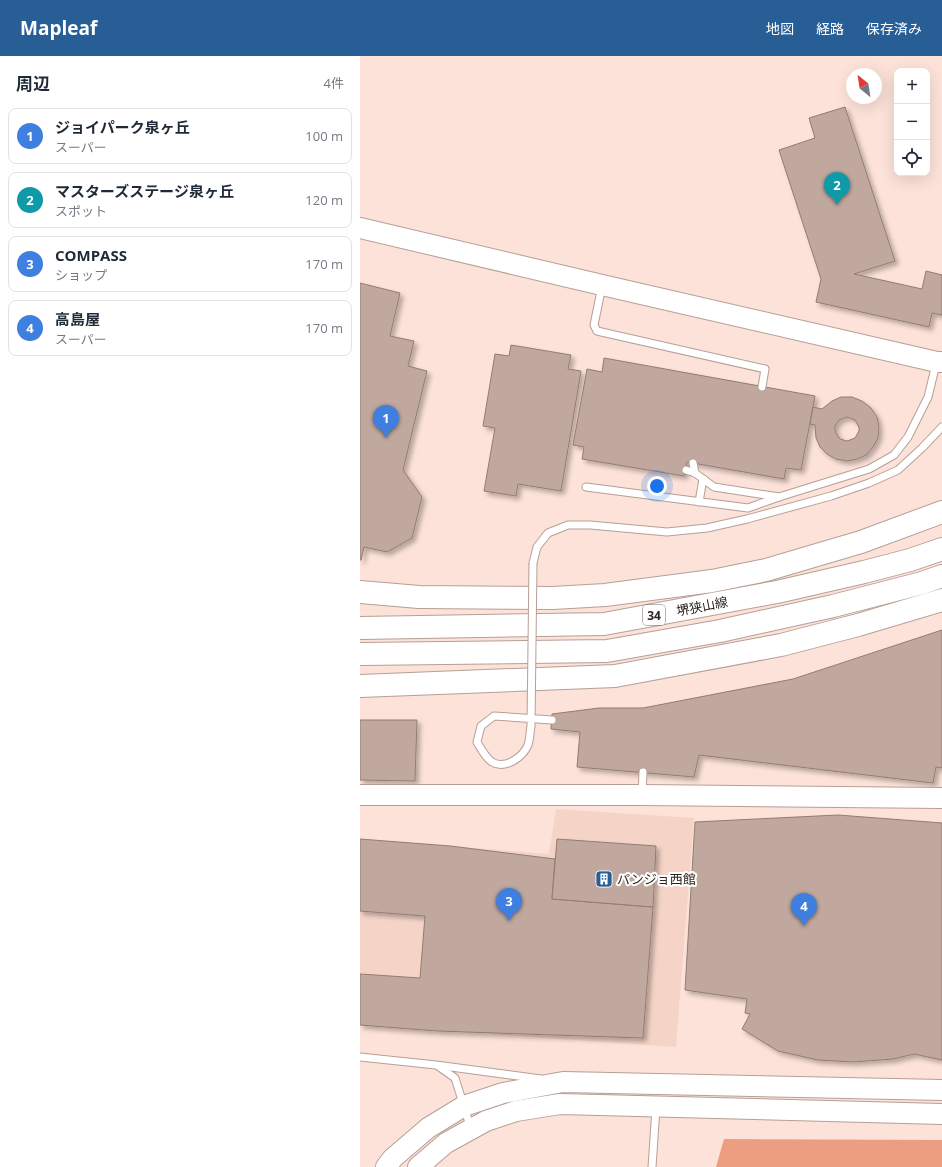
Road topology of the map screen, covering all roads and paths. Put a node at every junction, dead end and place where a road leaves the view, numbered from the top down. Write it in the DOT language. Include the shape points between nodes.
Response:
graph roads {
  1 [pos="360,228"];
  2 [pos="602,286"];
  3 [pos="939,362"];
  4 [pos="762,387"];
  5 [pos="942,427"];
  6 [pos="694,463"];
  7 [pos="686,470"];
  8 [pos="695,474"];
  9 [pos="703,479"];
  10 [pos="586,487"];
  11 [pos="779,497"];
  12 [pos="699,502"];
  13 [pos="942,512"];
  14 [pos="861,542"];
  15 [pos="942,549"];
  16 [pos="766,570"];
  17 [pos="812,570"];
  18 [pos="864,572"];
  19 [pos="942,576"];
  20 [pos="360,592"];
  21 [pos="777,592"];
  22 [pos="942,600"];
  23 [pos="833,606"];
  24 [pos="360,628"];
  25 [pos="720,631"];
  26 [pos="778,631"];
  27 [pos="835,631"];
  28 [pos="360,654"];
  29 [pos="723,656"];
  30 [pos="360,686"];
  31 [pos="552,720"];
  32 [pos="644,772"];
  33 [pos="360,795"];
  34 [pos="642,795"];
  35 [pos="942,798"];
  36 [pos="360,1058"];
  37 [pos="436,1065"];
  38 [pos="563,1082"];
  39 [pos="942,1090"];
  40 [pos="464,1106"];
  41 [pos="656,1106"];
  42 [pos="942,1114"];
  43 [pos="471,1129"];
  44 [pos="386,1167"];
  45 [pos="418,1167"];
  46 [pos="652,1167"];
  1 -- 2 [label="street"];
  2 -- 3 [label="street"];
  2 -- 4 [label="lane" via="594,325 597,331 765,369"];
  3 -- 11 [label="lane" via="928,397 908,437 894,455 869,469"];
  5 -- 31 [label="lane, bridge" via="898,470 830,496 747,519 707,528 667,532 568,525 548,533 537,547 533,563 531,687 531,695 531,710 531,718 531,726 528,744 520,757 506,764 493,763 483,754 477,742 481,726 494,716 501,716 523,718 530,718 537,719"];
  6 -- 8 [label="lane"];
  7 -- 8 [label="lane"];
  8 -- 9 [label="lane"];
  9 -- 11 [label="lane" via="714,488"];
  9 -- 12 [label="lane"];
  10 -- 12 [label="lane"];
  11 -- 12 [label="lane" via="748,508"];
  13 -- 14 [label="main road"];
  14 -- 16 [label="main road"];
  14 -- 17 [label="main road"];
  15 -- 18 [label="main road, 堺狭山線 / 34"];
  16 -- 17 [label="main road"];
  16 -- 20 [label="main road" via="712,581 605,595 419,597"];
  17 -- 18 [label="main road"];
  17 -- 21 [label="main road"];
  18 -- 21 [label="main road, 堺狭山線 / 34"];
  19 -- 23 [label="main road, 34"];
  21 -- 24 [label="main road, 堺狭山線 / 34" via="604,624"];
  22 -- 27 [label="main road"];
  23 -- 25 [label="main road, 34"];
  23 -- 26 [label="main road"];
  25 -- 26 [label="main road"];
  25 -- 28 [label="main road, 34" via="607,651"];
  26 -- 27 [label="main road"];
  26 -- 29 [label="main road"];
  27 -- 29 [label="main road"];
  29 -- 30 [label="main road" via="615,676"];
  32 -- 34 [label="lane"];
  33 -- 34 [label="street"];
  34 -- 35 [label="street"];
  36 -- 37 [label="lane"];
  37 -- 38 [label="lane"];
  37 -- 40 [label="lane" via="455,1078"];
  38 -- 39 [label="street"];
  38 -- 40 [label="street" via="503,1093"];
  40 -- 43 [label="lane"];
  40 -- 44 [label="street" via="428,1128"];
  41 -- 42 [label="street"];
  41 -- 43 [label="street" via="560,1104 516,1111"];
  41 -- 46 [label="lane"];
  43 -- 45 [label="street" via="446,1143"];
}
